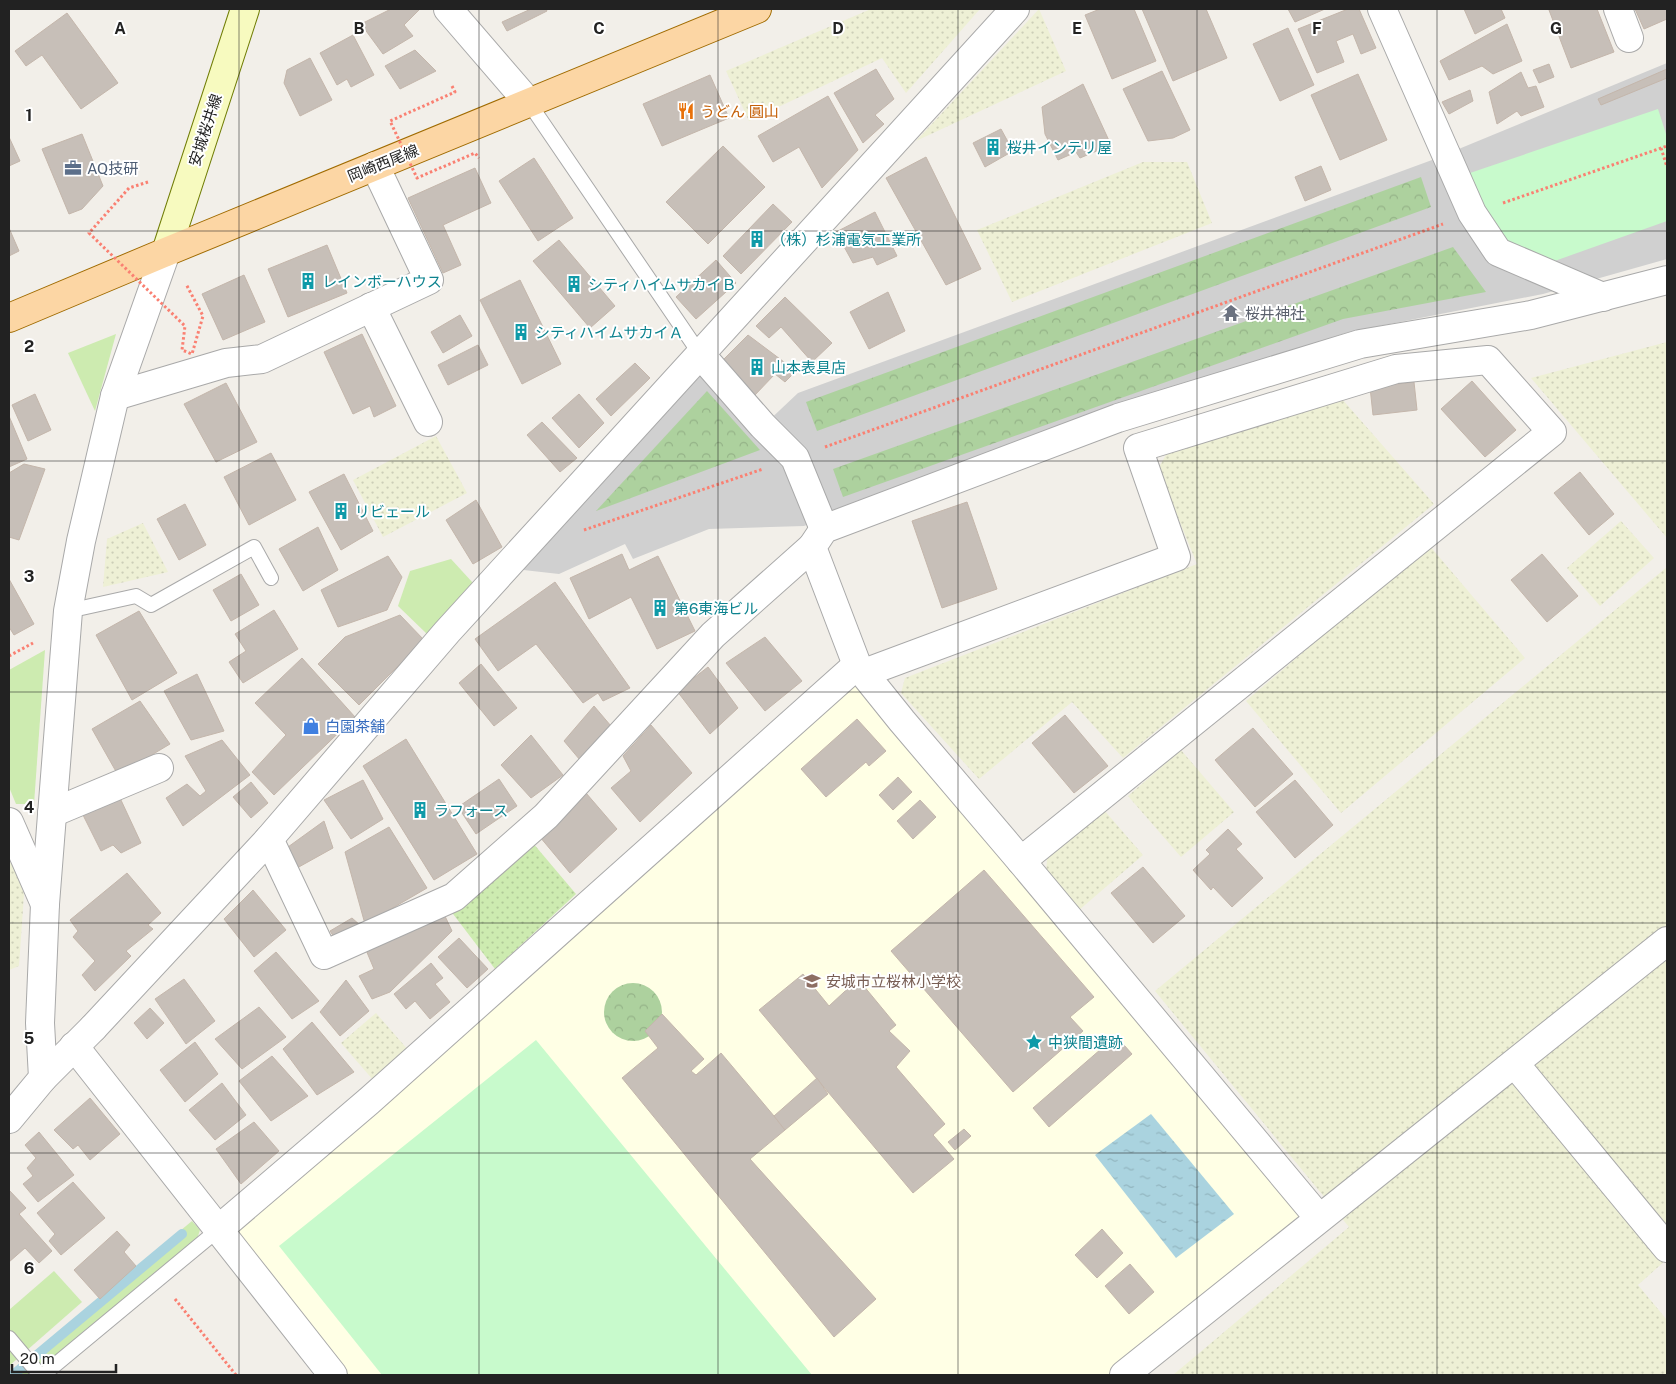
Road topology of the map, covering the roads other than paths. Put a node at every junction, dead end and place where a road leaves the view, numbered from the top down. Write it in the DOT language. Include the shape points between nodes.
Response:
graph roads {
  1 [pos="245,9"];
  2 [pos="448,9"];
  3 [pos="757,9"];
  4 [pos="1015,9"];
  5 [pos="1382,9"];
  6 [pos="1618,9"];
  7 [pos="1629,38"];
  8 [pos="529,104"];
  9 [pos="375,166"];
  10 [pos="166,252"];
  11 [pos="1667,280"];
  12 [pos="1603,297"];
  13 [pos="371,307"];
  14 [pos="9,318"];
  15 [pos="700,354"];
  16 [pos="115,396"];
  17 [pos="428,422"];
  18 [pos="818,538"];
  19 [pos="271,578"];
  20 [pos="68,611"];
  21 [pos="861,669"];
  22 [pos="159,768"];
  23 [pos="52,813"];
  24 [pos="9,822"];
  25 [pos="269,839"];
  26 [pos="1021,861"];
  27 [pos="45,904"];
  28 [pos="1667,941"];
  29 [pos="83,1037"];
  30 [pos="1515,1064"];
  31 [pos="43,1078"];
  32 [pos="9,1120"];
  33 [pos="1319,1218"];
  34 [pos="219,1230"];
  35 [pos="1667,1248"];
  36 [pos="9,1338"];
  37 [pos="41,1375"];
  38 [pos="334,1375"];
  39 [pos="1124,1375"];
  1 -- 10 [label="main road, 安城桜井線"];
  2 -- 8 [label="street"];
  3 -- 8 [label="main road, 岡崎西尾線"];
  4 -- 15 [label="street"];
  5 -- 12 [label="street" via="1472,213 1498,252"];
  6 -- 7 [label="street"];
  8 -- 9 [label="main road, 岡崎西尾線"];
  8 -- 15 [label="lane"];
  9 -- 10 [label="main road, 岡崎西尾線"];
  9 -- 13 [label="street" via="429,280"];
  10 -- 14 [label="main road, 岡崎西尾線"];
  10 -- 16 [label="street"];
  11 -- 12 [label="street"];
  12 -- 18 [label="street" via="1531,315 1360,344 1118,418"];
  13 -- 16 [label="street" via="262,359 226,363"];
  13 -- 17 [label="street"];
  15 -- 18 [label="street" via="795,458"];
  15 -- 25 [label="street" via="447,632"];
  16 -- 20 [label="street"];
  18 -- 21 [label="street"];
  18 -- 25 [label="street" via="713,634 546,816 454,897 324,955"];
  19 -- 20 [label="lane" via="254,547 152,605 136,596"];
  20 -- 23 [label="street"];
  21 -- 26 [label="street"];
  21 -- 26 [label="street" via="1176,557 1138,448 1396,369 1488,360 1552,432"];
  21 -- 34 [label="street"];
  22 -- 23 [label="street"];
  23 -- 27 [label="street"];
  24 -- 27 [label="street"];
  25 -- 29 [label="street"];
  26 -- 33 [label="street"];
  27 -- 31 [label="street" via="40,1023"];
  28 -- 30 [label="street"];
  29 -- 31 [label="street"];
  29 -- 34 [label="street"];
  30 -- 33 [label="street"];
  30 -- 35 [label="street"];
  31 -- 32 [label="street"];
  33 -- 39 [label="street"];
  34 -- 37 [label="lane"];
  34 -- 38 [label="street"];
  36 -- 37 [label="lane"];
}
